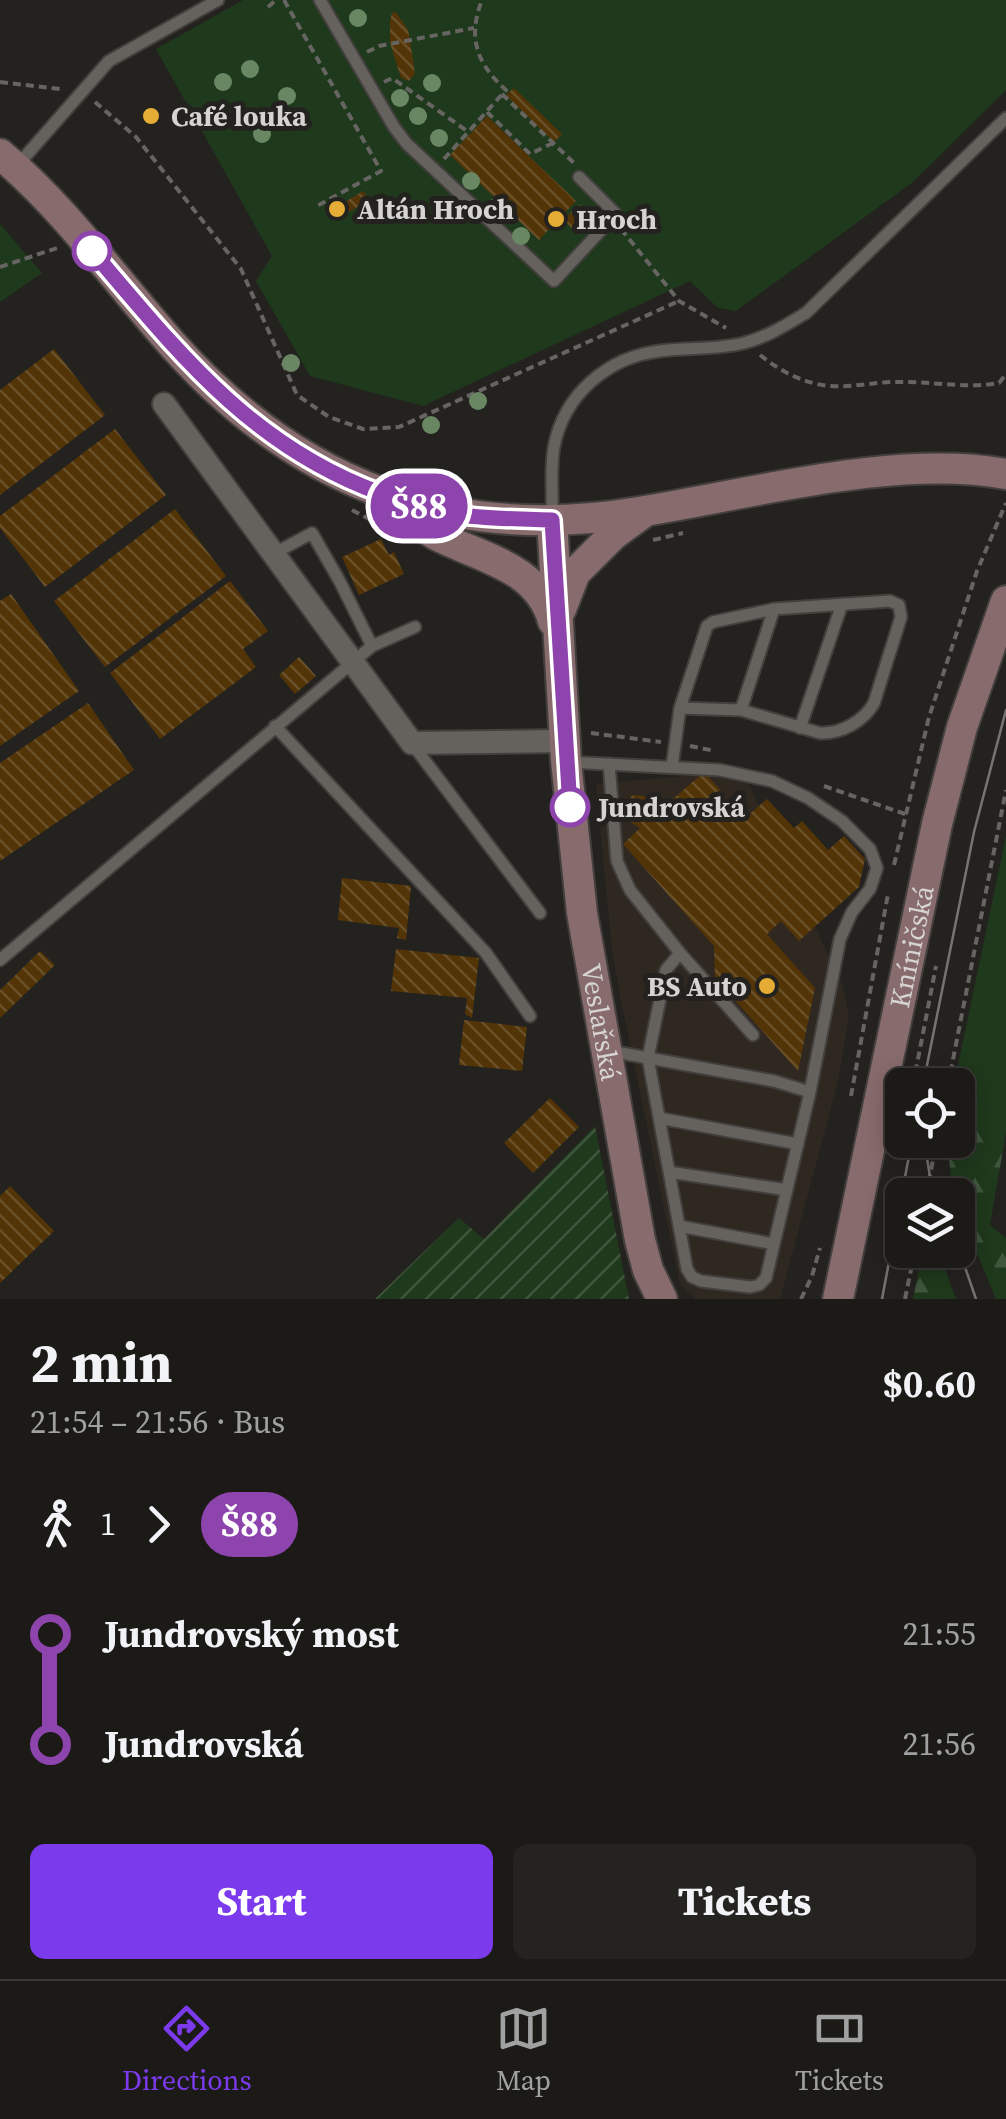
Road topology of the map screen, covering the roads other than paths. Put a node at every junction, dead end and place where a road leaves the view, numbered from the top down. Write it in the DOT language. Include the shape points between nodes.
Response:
graph roads {
  1 [pos="218,0"];
  2 [pos="320,0"];
  3 [pos="1006,118"];
  4 [pos="8,160"];
  5 [pos="579,177"];
  6 [pos="164,404"];
  7 [pos="994,472"];
  8 [pos="359,499"];
  9 [pos="552,520"];
  10 [pos="649,526"];
  11 [pos="273,554"];
  12 [pos="1006,600"];
  13 [pos="842,604"];
  14 [pos="774,609"];
  15 [pos="415,627"];
  16 [pos="559,632"];
  17 [pos="372,646"];
  18 [pos="352,664"];
  19 [pos="680,708"];
  20 [pos="741,710"];
  21 [pos="276,726"];
  22 [pos="800,728"];
  23 [pos="412,743"];
  24 [pos="571,745"];
  25 [pos="608,764"];
  26 [pos="672,767"];
  27 [pos="540,913"];
  28 [pos="680,953"];
  29 [pos="0,960"];
  30 [pos="530,1016"];
  31 [pos="753,1034"];
  32 [pos="606,1050"];
  33 [pos="648,1058"];
  34 [pos="810,1092"];
  35 [pos="658,1118"];
  36 [pos="798,1144"];
  37 [pos="669,1172"];
  38 [pos="787,1190"];
  39 [pos="679,1226"];
  40 [pos="774,1244"];
  41 [pos="843,1269"];
  42 [pos="662,1299"];
  43 [pos="818,1299"];
  44 [pos="838,1299"];
  1 -- 4 [label="lane" via="108,61"];
  2 -- 5 [label="lane" via="407,144 554,281 616,214"];
  3 -- 9 [label="lane" via="806,313 779,330 710,349 623,360 596,376 566,411 554,446"];
  4 -- 8 [label="street" via="220,394"];
  6 -- 11 [label="street"];
  7 -- 10 [label="street" via="898,470 816,481"];
  8 -- 9 [label="street" via="481,518"];
  8 -- 16 [label="street" via="529,581"];
  9 -- 10 [label="street"];
  9 -- 16 [label="street, Veslařská"];
  10 -- 16 [label="street" via="613,534 575,573"];
  11 -- 17 [label="lane" via="312,533"];
  11 -- 18 [label="street"];
  12 -- 41 [label="street, Kníničská" via="962,727 938,824"];
  13 -- 14 [label="lane"];
  13 -- 22 [label="lane"];
  13 -- 22 [label="lane" via="894,601 902,611 874,703 867,715 837,732"];
  14 -- 19 [label="lane" via="708,626"];
  14 -- 20 [label="lane"];
  15 -- 17 [label="lane"];
  16 -- 24 [label="street, Veslařská"];
  17 -- 18 [label="lane"];
  18 -- 21 [label="lane"];
  18 -- 23 [label="street"];
  19 -- 20 [label="lane"];
  19 -- 26 [label="lane"];
  20 -- 22 [label="lane"];
  21 -- 29 [label="lane"];
  21 -- 30 [label="lane" via="486,953"];
  23 -- 24 [label="street"];
  23 -- 27 [label="lane"];
  24 -- 25 [label="lane"];
  24 -- 32 [label="street, Veslařská" via="582,914"];
  25 -- 26 [label="lane"];
  25 -- 28 [label="lane" via="617,861 630,890"];
  26 -- 34 [label="lane" via="772,780 808,798 870,849 877,868 840,939"];
  28 -- 31 [label="lane"];
  28 -- 33 [label="lane" via="666,970"];
  32 -- 33 [label="lane"];
  32 -- 42 [label="street, Veslařská" via="640,1240"];
  33 -- 34 [label="lane"];
  33 -- 35 [label="lane"];
  34 -- 36 [label="lane"];
  35 -- 36 [label="lane"];
  35 -- 37 [label="lane"];
  36 -- 38 [label="lane"];
  37 -- 38 [label="lane"];
  37 -- 39 [label="lane"];
  38 -- 40 [label="lane"];
  39 -- 40 [label="lane"];
  39 -- 40 [label="lane" via="686,1269 701,1280 759,1286"];
  41 -- 43 [label="street"];
  41 -- 44 [label="street, Kníničská"];
}
